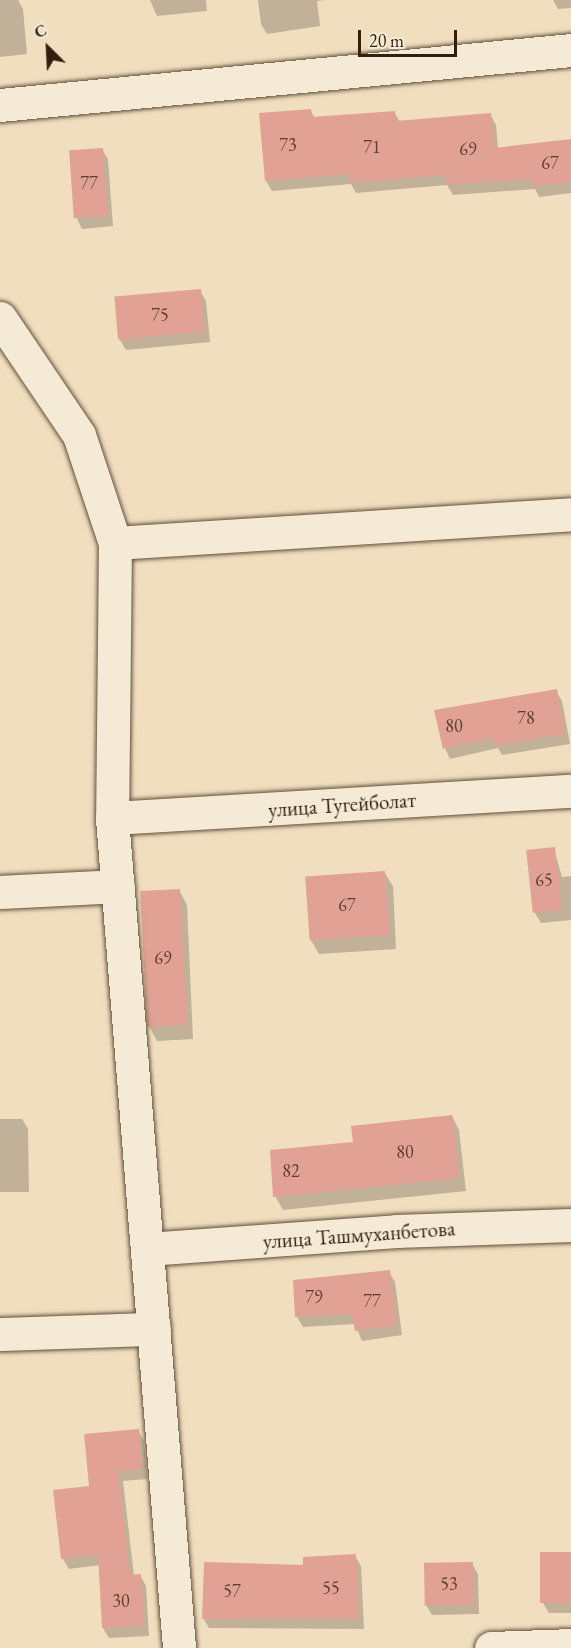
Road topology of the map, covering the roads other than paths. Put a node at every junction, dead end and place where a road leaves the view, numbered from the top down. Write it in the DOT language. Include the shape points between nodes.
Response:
graph roads {
  1 [pos="571,50"];
  2 [pos="0,105"];
  3 [pos="0,318"];
  4 [pos="571,514"];
  5 [pos="115,543"];
  6 [pos="571,791"];
  7 [pos="112,818"];
  8 [pos="118,886"];
  9 [pos="0,892"];
  10 [pos="571,1225"];
  11 [pos="147,1249"];
  12 [pos="154,1329"];
  13 [pos="0,1334"];
  14 [pos="571,1645"];
  15 [pos="179,1648"];
  16 [pos="491,1648"];
  1 -- 2 [label="street"];
  3 -- 5 [label="street" via="79,435"];
  4 -- 5 [label="street"];
  5 -- 7 [label="street"];
  6 -- 7 [label="street, улица Тугейболат"];
  7 -- 8 [label="street"];
  8 -- 9 [label="street"];
  8 -- 11 [label="street"];
  10 -- 11 [label="street, улица Ташмуханбетова" via="396,1231"];
  11 -- 12 [label="street"];
  12 -- 13 [label="street"];
  12 -- 15 [label="street"];
  14 -- 16 [label="street"];
}
